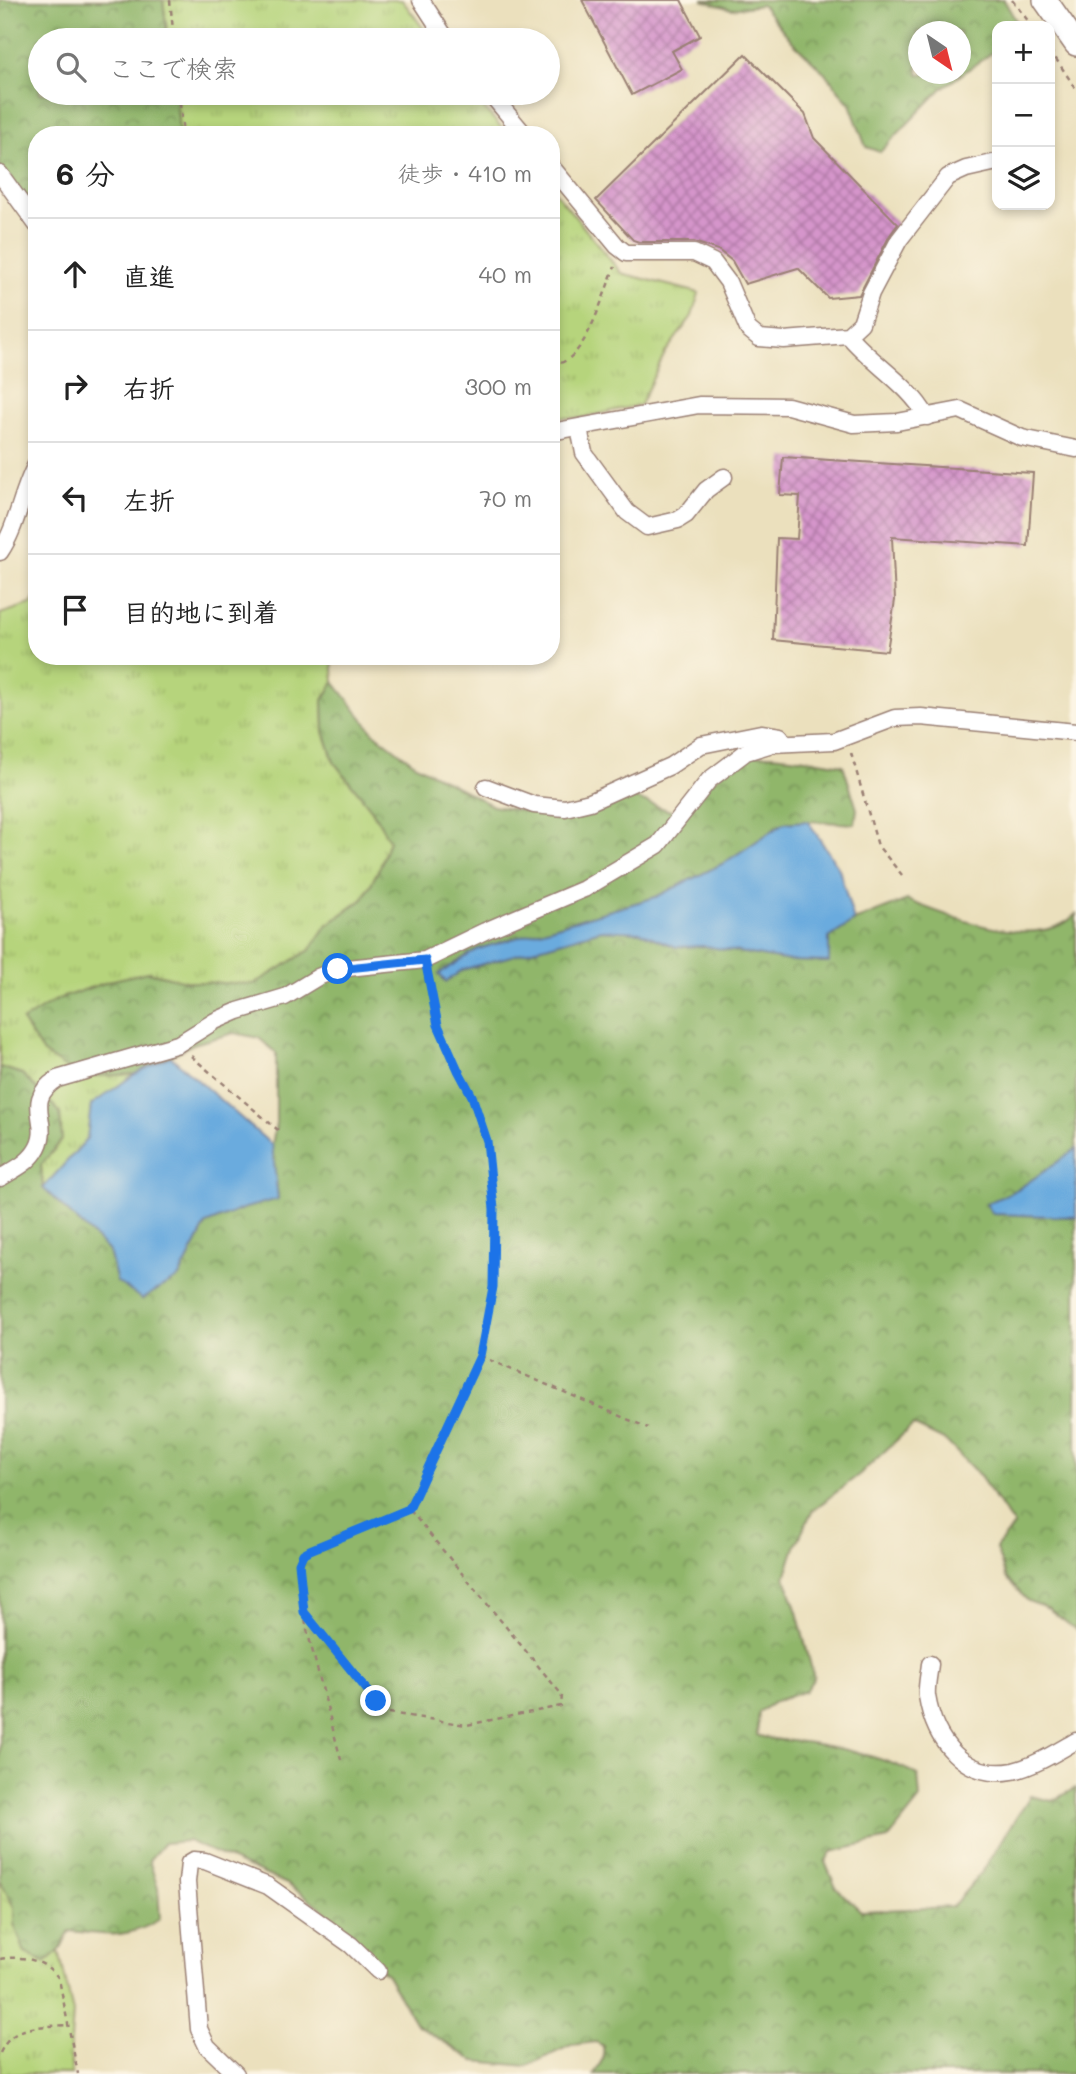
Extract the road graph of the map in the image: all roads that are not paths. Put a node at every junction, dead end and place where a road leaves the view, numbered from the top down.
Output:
1 (421, 0) edge
2 (1045, 0) edge
3 (439, 28) edge
4 (1076, 44) edge
5 (500, 105) edge
6 (518, 126) edge
7 (992, 163) edge
8 (0, 174) edge
9 (560, 177) edge
10 (28, 213) edge
11 (848, 335) junction
12 (927, 417) junction
13 (579, 428) junction
14 (560, 431) edge
15 (1076, 449) edge
16 (724, 477) dead end
17 (28, 479) edge
18 (0, 552) edge
19 (1076, 732) edge
20 (785, 743) junction
21 (486, 787) dead end
22 (0, 1178) edge
23 (930, 1664) dead end
24 (1076, 1741) edge
25 (378, 1971) dead end
26 (236, 2074) edge

1 - 3 street
2 - 4 highway
5 - 6 street
7 - 11 street
8 - 10 street
9 - 11 street
11 - 12 street
12 - 13 street
12 - 15 street
13 - 14 street
13 - 16 street
17 - 18 street
19 - 20 street
20 - 21 street
20 - 22 street
23 - 24 street
25 - 26 street

